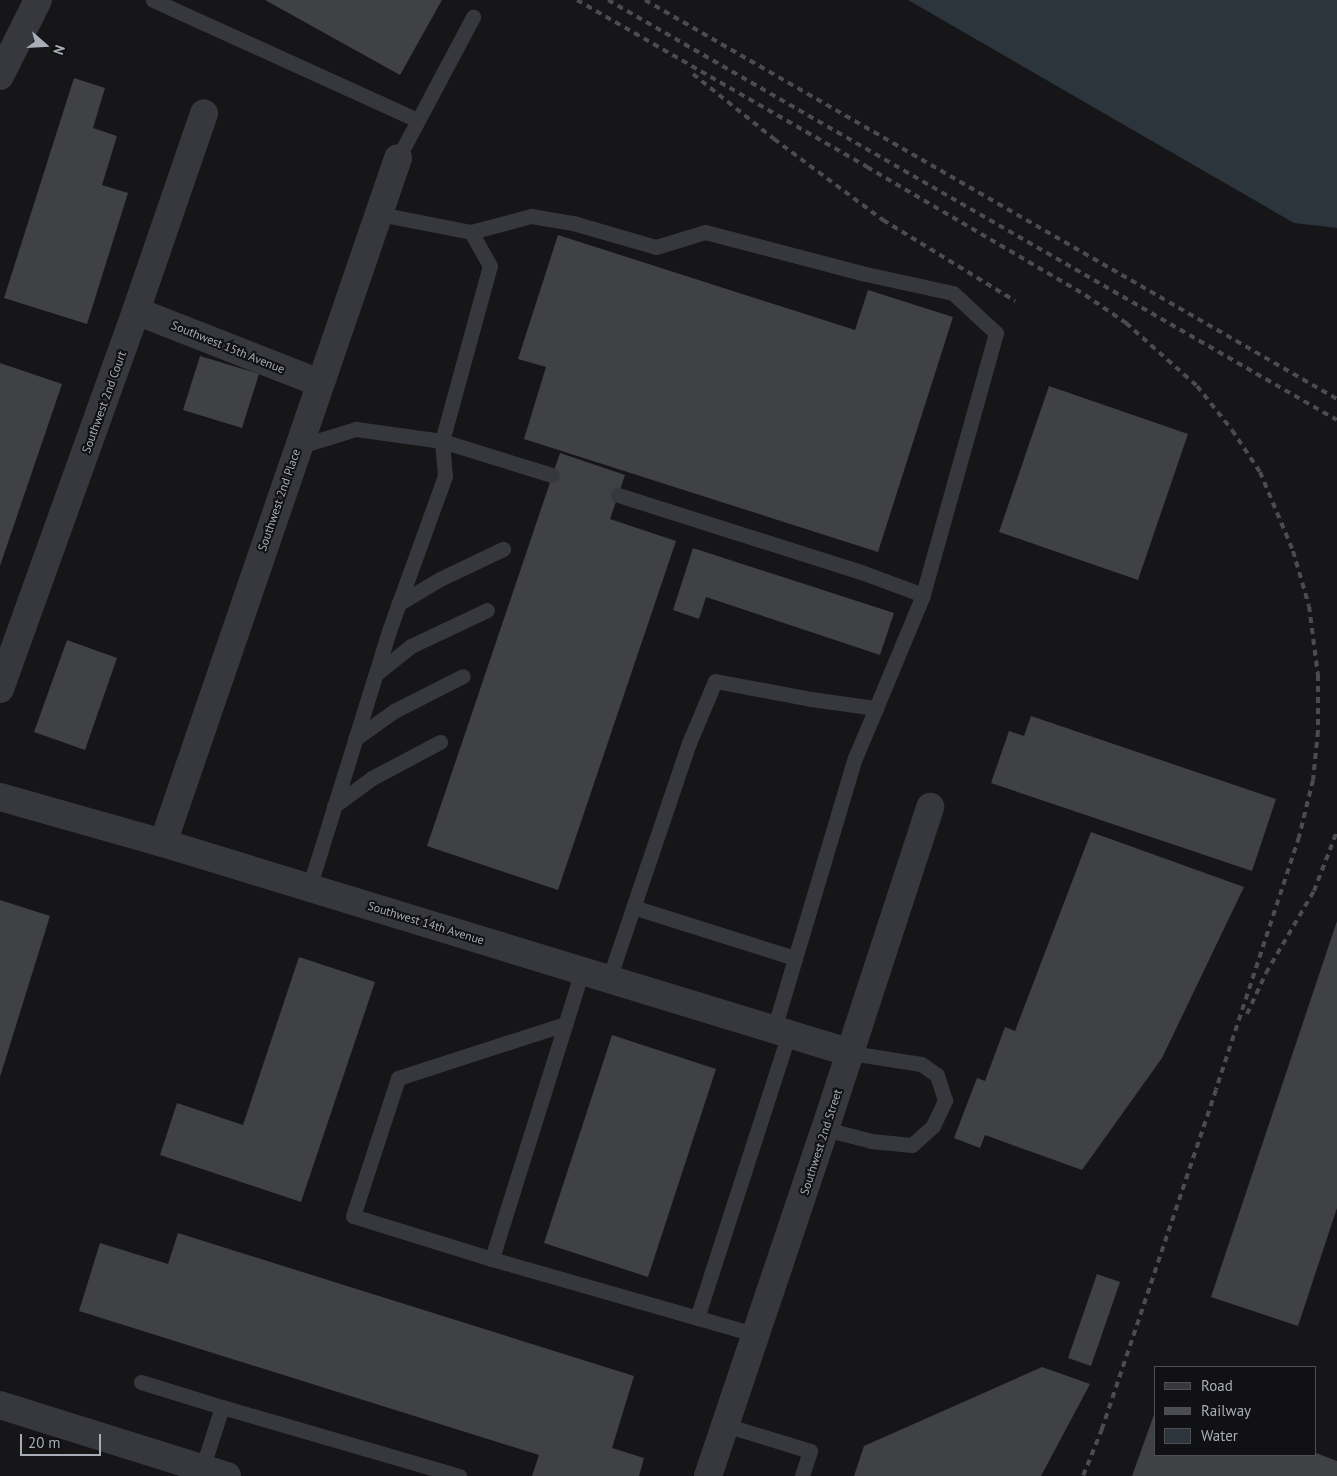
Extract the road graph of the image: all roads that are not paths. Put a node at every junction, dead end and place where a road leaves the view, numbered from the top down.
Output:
1 (38, 0) edge
2 (153, 0) edge
3 (473, 16) dead end
4 (0, 76) edge
5 (204, 113) dead end
6 (417, 120) junction
7 (398, 158) joint
8 (379, 214) junction
9 (470, 232) junction
10 (136, 311) junction
11 (320, 384) junction
12 (442, 441) junction
13 (298, 447) junction
14 (552, 476) dead end
15 (618, 496) dead end
16 (503, 549) dead end
17 (923, 595) junction
18 (398, 604) junction
19 (488, 610) dead end
20 (376, 674) junction
21 (463, 676) dead end
22 (0, 689) edge
23 (876, 708) junction
24 (355, 739) junction
25 (440, 742) dead end
26 (0, 797) edge
27 (334, 806) junction
28 (930, 807) dead end
29 (163, 843) junction
30 (310, 888) junction
31 (634, 907) junction
32 (796, 958) junction
33 (582, 971) junction
34 (609, 979) junction
35 (565, 1024) junction
36 (782, 1032) junction
37 (851, 1053) junction
38 (826, 1129) junction
39 (492, 1259) junction
40 (697, 1318) junction
41 (757, 1335) junction
42 (141, 1382) dead end
43 (0, 1405) edge
44 (222, 1407) junction
45 (725, 1425) junction
46 (414, 1470) edge
47 (215, 1472) edge
48 (459, 1476) edge
49 (708, 1476) edge
50 (802, 1476) edge

1 - 4 street
2 - 6 lane
3 - 6 lane
5 - 10 street, Southwest 2nd Court
6 - 7 lane
7 - 8 street, Southwest 2nd Place
8 - 9 lane
8 - 11 street, Southwest 2nd Place
9 - 12 lane
9 - 17 lane
10 - 11 street, Southwest 15th Avenue
10 - 22 street, Southwest 2nd Court
11 - 13 street, Southwest 2nd Place
12 - 13 lane
12 - 14 lane
12 - 18 lane
13 - 29 street, Southwest 2nd Place
15 - 17 lane
16 - 18 lane
17 - 23 lane
18 - 20 lane
19 - 20 lane
20 - 24 lane
21 - 24 lane
23 - 31 lane
23 - 32 lane
24 - 27 lane
25 - 27 lane
26 - 29 street, Southwest 14th Avenue
27 - 30 lane
28 - 37 street, Southwest 2nd Street
29 - 30 street, Southwest 14th Avenue
30 - 33 street, Southwest 14th Avenue
31 - 32 lane
31 - 34 lane
32 - 36 lane
33 - 34 street, Southwest 14th Avenue
33 - 35 lane
34 - 36 street, Southwest 14th Avenue
35 - 39 lane
35 - 39 lane
36 - 37 street, Southwest 14th Avenue
36 - 40 lane
37 - 38 street, Southwest 2nd Street
37 - 38 lane
38 - 41 street, Southwest 2nd Street
39 - 40 lane
40 - 41 lane
41 - 45 street, Southwest 2nd Street
42 - 44 lane
43 - 47 street
44 - 46 lane
44 - 47 lane
45 - 49 street, Southwest 2nd Street
45 - 50 lane
46 - 48 lane

